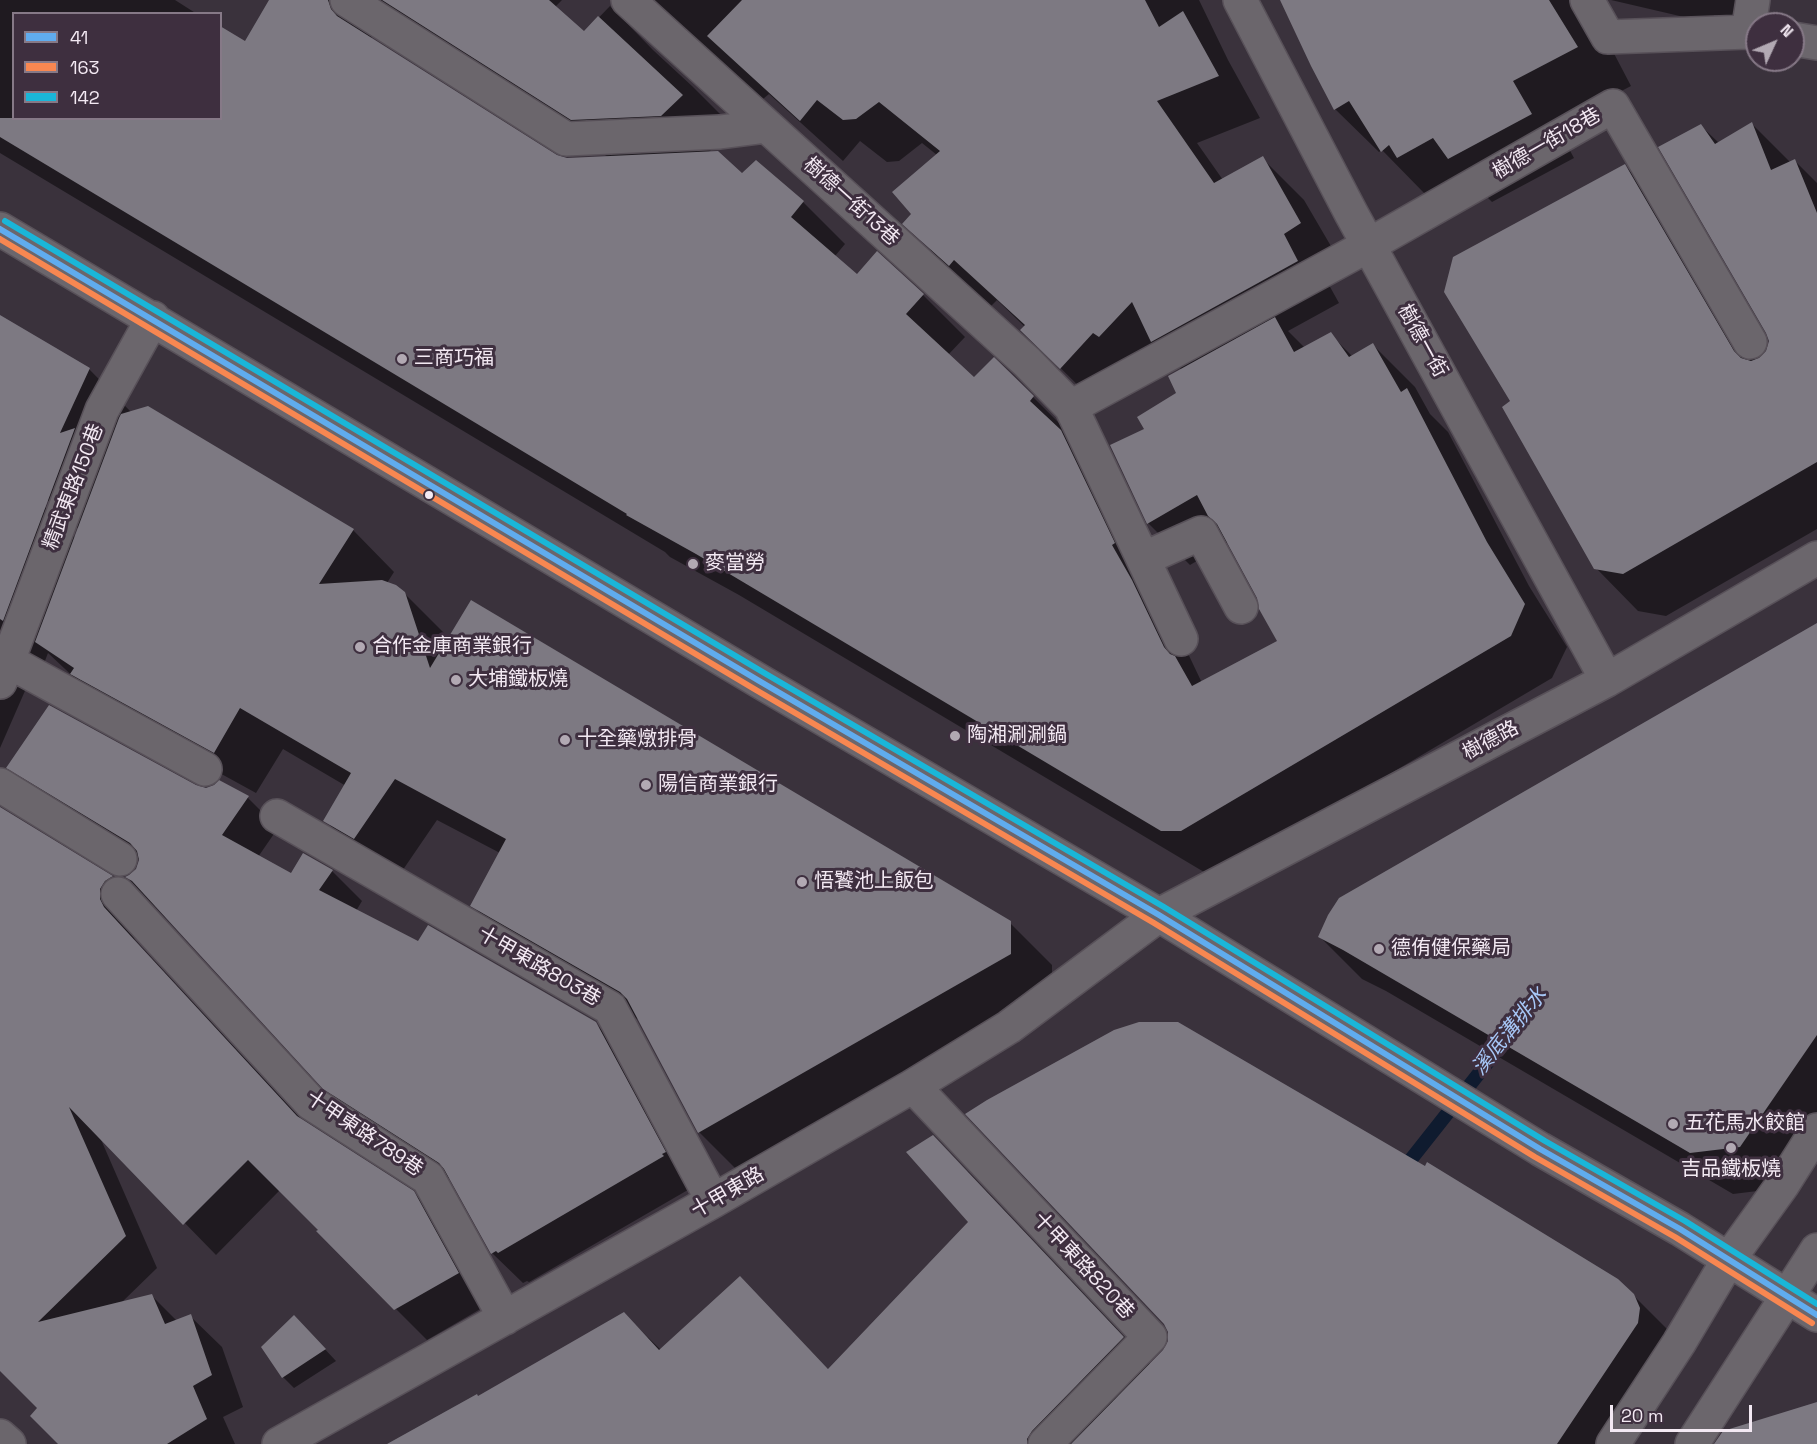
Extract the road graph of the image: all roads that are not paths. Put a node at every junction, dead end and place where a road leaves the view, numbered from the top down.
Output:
1 (347, 0) edge
2 (628, 0) edge
3 (1240, 0) edge
4 (1587, 0) edge
5 (1745, 33) edge
6 (767, 126) junction
7 (0, 229) edge
8 (1369, 245) junction
9 (153, 318) junction
10 (1750, 342) dead end
11 (1071, 407) junction
12 (1817, 558) edge
13 (1143, 559) junction
14 (1241, 606) dead end
15 (1181, 639) dead end
16 (4, 672) edge
17 (1608, 680) junction
18 (205, 769) dead end
19 (0, 785) edge
20 (277, 816) dead end
21 (120, 859) dead end
22 (118, 894) dead end
23 (1159, 915) junction
24 (914, 1086) junction
25 (1817, 1130) edge
26 (713, 1201) junction
27 (1817, 1250) edge
28 (1729, 1259) junction
29 (1787, 1296) junction
30 (1817, 1315) edge
31 (505, 1318) junction
32 (0, 1436) edge
33 (9, 1444) edge
34 (279, 1444) edge
35 (1046, 1444) edge
36 (1613, 1444) edge
37 (1692, 1444) edge

1 - 6 street
2 - 6 street, 樹德一街13巷
3 - 8 street, 樹德一街
4 - 5 street
6 - 11 street, 樹德一街13巷
7 - 9 street
8 - 10 street, 樹德一街18巷
8 - 11 street
8 - 17 street, 樹德一街
9 - 16 street, 精武東路150巷
9 - 23 street
11 - 13 street, 樹德一街13巷
12 - 17 street, 樹德路
13 - 14 street
13 - 15 street, 樹德一街13巷
16 - 18 street, 精武東路150巷
17 - 23 street, 樹德路
19 - 21 street
20 - 26 street, 十甲東路803巷
22 - 31 street, 十甲東路789巷
23 - 24 street, 十甲東路
23 - 28 street
24 - 26 street, 十甲東路
24 - 35 street, 十甲東路820巷
25 - 28 street
26 - 31 street, 十甲東路
27 - 29 street
28 - 29 street
28 - 36 street
29 - 30 street
29 - 37 street
31 - 34 street, 十甲東路
32 - 33 street

